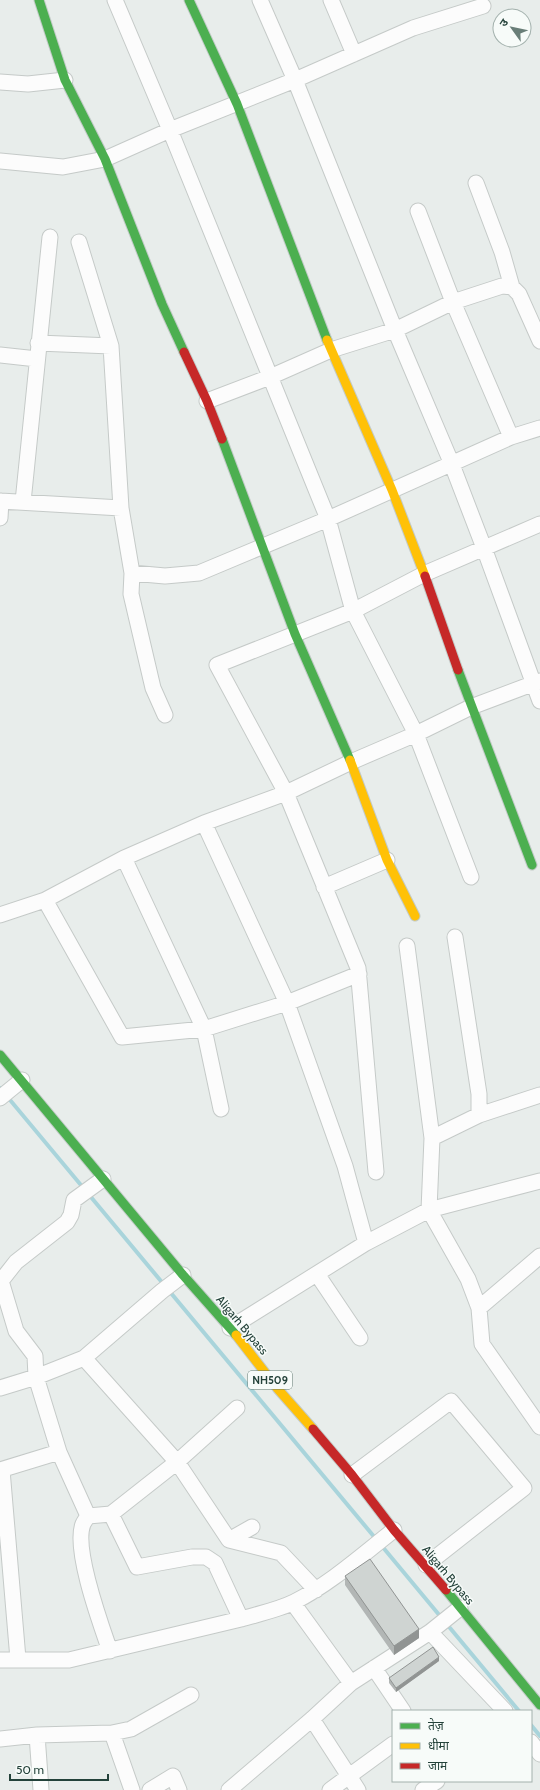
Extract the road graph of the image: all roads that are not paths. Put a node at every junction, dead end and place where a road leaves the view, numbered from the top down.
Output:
1 (39, 0) edge
2 (115, 0) edge
3 (189, 0) edge
4 (260, 0) edge
5 (331, 0) edge
6 (483, 6) dead end
7 (354, 54) junction
8 (65, 80) junction
9 (295, 80) junction
10 (0, 82) edge
11 (237, 104) junction
12 (170, 130) junction
13 (104, 159) junction
14 (0, 161) edge
15 (476, 183) dead end
16 (418, 211) dead end
17 (50, 237) dead end
18 (79, 242) dead end
19 (512, 286) junction
20 (453, 302) junction
21 (395, 330) junction
22 (540, 341) edge
23 (38, 343) junction
24 (111, 346) junction
25 (331, 350) junction
26 (0, 355) edge
27 (37, 359) junction
28 (270, 377) junction
29 (207, 401) junction
30 (540, 428) edge
31 (511, 437) junction
32 (451, 462) junction
33 (392, 490) junction
34 (1, 501) edge
35 (23, 502) junction
36 (121, 508) junction
37 (0, 518) edge
38 (328, 519) junction
39 (540, 524) edge
40 (263, 546) junction
41 (484, 548) junction
42 (132, 573) junction
43 (424, 574) junction
44 (353, 611) junction
45 (295, 634) junction
46 (537, 682) edge
47 (540, 701) edge
48 (471, 707) junction
49 (165, 715) dead end
50 (416, 734) junction
51 (351, 762) junction
52 (286, 793) junction
53 (204, 823) junction
54 (124, 858) junction
55 (387, 860) junction
56 (532, 865) dead end
57 (471, 876) dead end
58 (324, 887) junction
59 (45, 900) junction
60 (0, 915) edge
61 (415, 916) dead end
62 (455, 936) dead end
63 (407, 946) dead end
64 (359, 974) junction
65 (287, 1003) junction
66 (204, 1029) junction
67 (0, 1055) edge
68 (18, 1083) junction
69 (540, 1095) edge
70 (0, 1098) edge
71 (221, 1109) dead end
72 (479, 1115) junction
73 (432, 1138) junction
74 (376, 1172) dead end
75 (100, 1180) junction
76 (540, 1181) edge
77 (429, 1210) junction
78 (366, 1243) junction
79 (540, 1256) edge
80 (317, 1274) junction
81 (179, 1278) junction
82 (3, 1299) edge
83 (479, 1308) junction
84 (230, 1328) junction
85 (360, 1338) dead end
86 (84, 1358) junction
87 (36, 1377) junction
88 (0, 1388) edge
89 (237, 1408) dead end
90 (540, 1427) edge
91 (60, 1452) junction
92 (177, 1462) junction
93 (1, 1470) edge
94 (352, 1475) junction
95 (111, 1514) junction
96 (88, 1516) junction
97 (252, 1527) dead end
98 (390, 1534) junction
99 (229, 1540) junction
100 (426, 1565) junction
101 (316, 1590) junction
102 (293, 1603) junction
103 (455, 1612) junction
104 (241, 1620) junction
105 (432, 1630) junction
106 (110, 1651) junction
107 (18, 1659) junction
108 (0, 1660) edge
109 (374, 1668) junction
110 (351, 1683) junction
111 (191, 1695) dead end
112 (540, 1705) edge
113 (402, 1710) edge
114 (504, 1710) edge
115 (312, 1719) junction
116 (112, 1733) junction
117 (37, 1735) junction
118 (0, 1739) edge
119 (532, 1743) edge
120 (392, 1745) edge
121 (540, 1754) edge
122 (348, 1776) junction
123 (435, 1782) edge
124 (41, 1790) edge
125 (132, 1790) edge
126 (150, 1790) edge
127 (179, 1790) edge
128 (229, 1790) edge
129 (330, 1790) edge
130 (358, 1790) edge
131 (423, 1790) edge

1 - 8 main road
2 - 12 street
3 - 11 main road
4 - 9 street
5 - 7 street
6 - 7 street
7 - 9 street
8 - 10 street
8 - 13 main road
9 - 11 street
9 - 21 street
11 - 12 street
11 - 25 main road
12 - 13 street
12 - 28 street
13 - 14 street
13 - 29 main road
15 - 19 street
16 - 20 street
17 - 23 street
18 - 24 street
19 - 20 street
19 - 22 street
20 - 21 street
20 - 31 street
21 - 25 street
21 - 32 street
23 - 24 street
23 - 27 street
24 - 36 street
25 - 28 street
25 - 33 main road
26 - 27 street
27 - 35 street
28 - 29 street
28 - 38 street
29 - 40 main road
30 - 31 street
31 - 32 street
32 - 33 street
32 - 41 street
33 - 38 street
33 - 43 main road
34 - 35 street
34 - 37 street
35 - 36 street
36 - 42 street
38 - 40 street
38 - 44 street
39 - 41 street
40 - 42 street
40 - 45 main road
41 - 43 street
41 - 46 street
42 - 49 street
43 - 44 street
43 - 48 main road
44 - 45 street
44 - 50 street
45 - 51 main road
45 - 52 street
46 - 47 street
46 - 48 street
48 - 50 street
48 - 56 main road
50 - 51 street
50 - 57 street
51 - 52 street
51 - 55 main road
52 - 53 street
52 - 58 street
53 - 54 street
53 - 65 street
54 - 59 street
54 - 66 street
55 - 58 street
55 - 61 main road
58 - 64 street
59 - 60 street
59 - 66 street
62 - 72 street
63 - 73 street
64 - 65 street
64 - 74 street
65 - 66 street
65 - 78 street
66 - 71 street
67 - 68 main road, Aligarh Bypass / NH509
68 - 70 street
68 - 75 main road, Aligarh Bypass / NH509
69 - 72 street
72 - 73 street
73 - 77 street
75 - 81 main road, Aligarh Bypass / NH509
75 - 82 street
76 - 77 street
77 - 78 street
77 - 83 street
78 - 80 street
79 - 83 street
80 - 84 street
80 - 85 street
81 - 84 main road, Aligarh Bypass / NH509
81 - 86 street
82 - 87 street
83 - 90 street
84 - 94 main road, Aligarh Bypass / NH509
86 - 87 street
86 - 92 street
87 - 88 street
87 - 91 street
89 - 92 street
91 - 93 street
91 - 96 street
92 - 95 street
92 - 99 street
93 - 107 street
94 - 98 main road, Aligarh Bypass / NH509
94 - 100 street
95 - 96 street
95 - 104 street
96 - 106 street
97 - 99 street
98 - 100 main road, Aligarh Bypass / NH509
98 - 101 street
99 - 101 street
100 - 103 main road, Aligarh Bypass / NH509
101 - 102 street
102 - 104 street
102 - 110 street
103 - 105 street
103 - 112 main road, Aligarh Bypass / NH509
104 - 106 street
105 - 109 street
105 - 114 street
106 - 107 street
107 - 108 street
109 - 110 street
109 - 113 street
110 - 115 street
111 - 116 street
115 - 122 street
115 - 128 street
116 - 117 street
116 - 125 street
117 - 118 street
117 - 124 street
119 - 121 street
120 - 122 street
122 - 129 street
122 - 130 street
123 - 131 street
126 - 127 street

